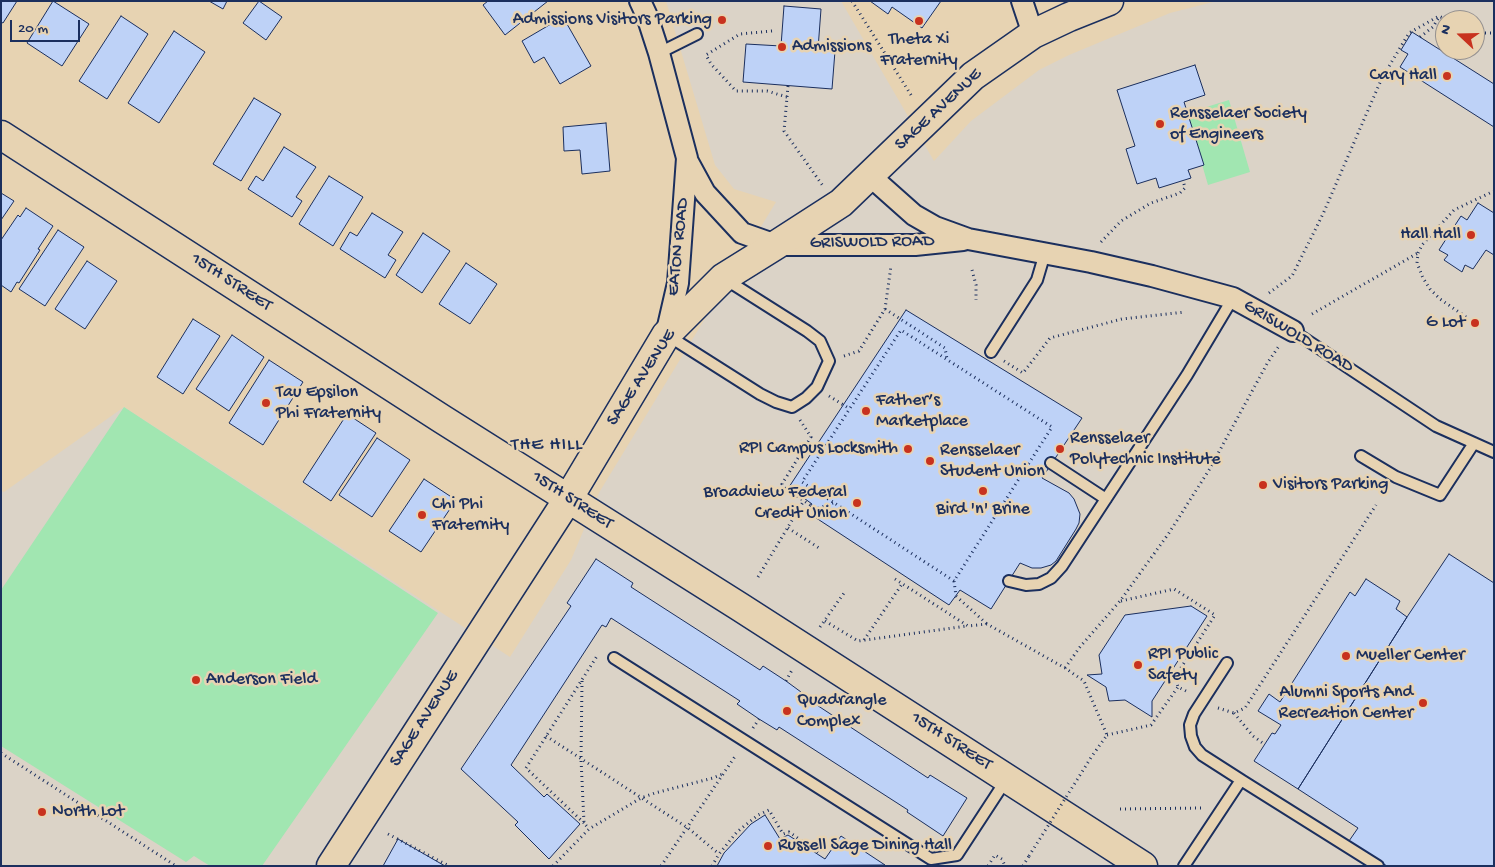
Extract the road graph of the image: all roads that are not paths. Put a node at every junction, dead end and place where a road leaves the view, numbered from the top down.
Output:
1 (640, 1) edge
2 (1022, 1) edge
3 (1109, 1) edge
4 (697, 34) dead end
5 (1033, 34) junction
6 (659, 53) junction
7 (1, 135) edge
8 (687, 158) junction
9 (869, 175) junction
10 (968, 240) junction
11 (776, 246) junction
12 (1045, 253) junction
13 (722, 278) junction
14 (1241, 303) junction
15 (666, 335) junction
16 (1287, 337) joint
17 (991, 352) road end
18 (1474, 444) junction
19 (1494, 452) edge
20 (1361, 456) dead end
21 (1051, 463) dead end
22 (568, 499) junction
23 (1106, 499) junction
24 (1009, 581) dead end
25 (614, 658) road end
26 (1227, 664) dead end
27 (1008, 778) junction
28 (1241, 780) junction
29 (331, 866) edge
30 (1143, 866) edge
31 (1184, 866) edge
32 (1378, 866) edge

1 - 6 street, EATON ROAD
2 - 5 street
3 - 5 street, SAGE AVENUE
4 - 6 lane
5 - 9 street, SAGE AVENUE
6 - 8 street, EATON ROAD
7 - 22 street, 15TH STREET
8 - 11 street, EATON ROAD
8 - 15 street, EATON ROAD
9 - 10 street, GRISWOLD ROAD
9 - 11 street, SAGE AVENUE
10 - 11 street, GRISWOLD ROAD
10 - 12 street, GRISWOLD ROAD
11 - 13 street, SAGE AVENUE
12 - 14 street, GRISWOLD ROAD
12 - 17 lane
13 - 15 street, SAGE AVENUE
13 - 15 lane
14 - 16 street, GRISWOLD ROAD
14 - 23 lane
15 - 22 street, SAGE AVENUE
16 - 18 lane, GRISWOLD ROAD
18 - 19 lane, GRISWOLD ROAD
18 - 20 lane
21 - 23 lane
22 - 27 street, 15TH STREET
22 - 29 street, SAGE AVENUE
23 - 24 lane
25 - 27 lane
26 - 28 lane
27 - 30 street, 15TH STREET
28 - 31 lane
28 - 32 lane

